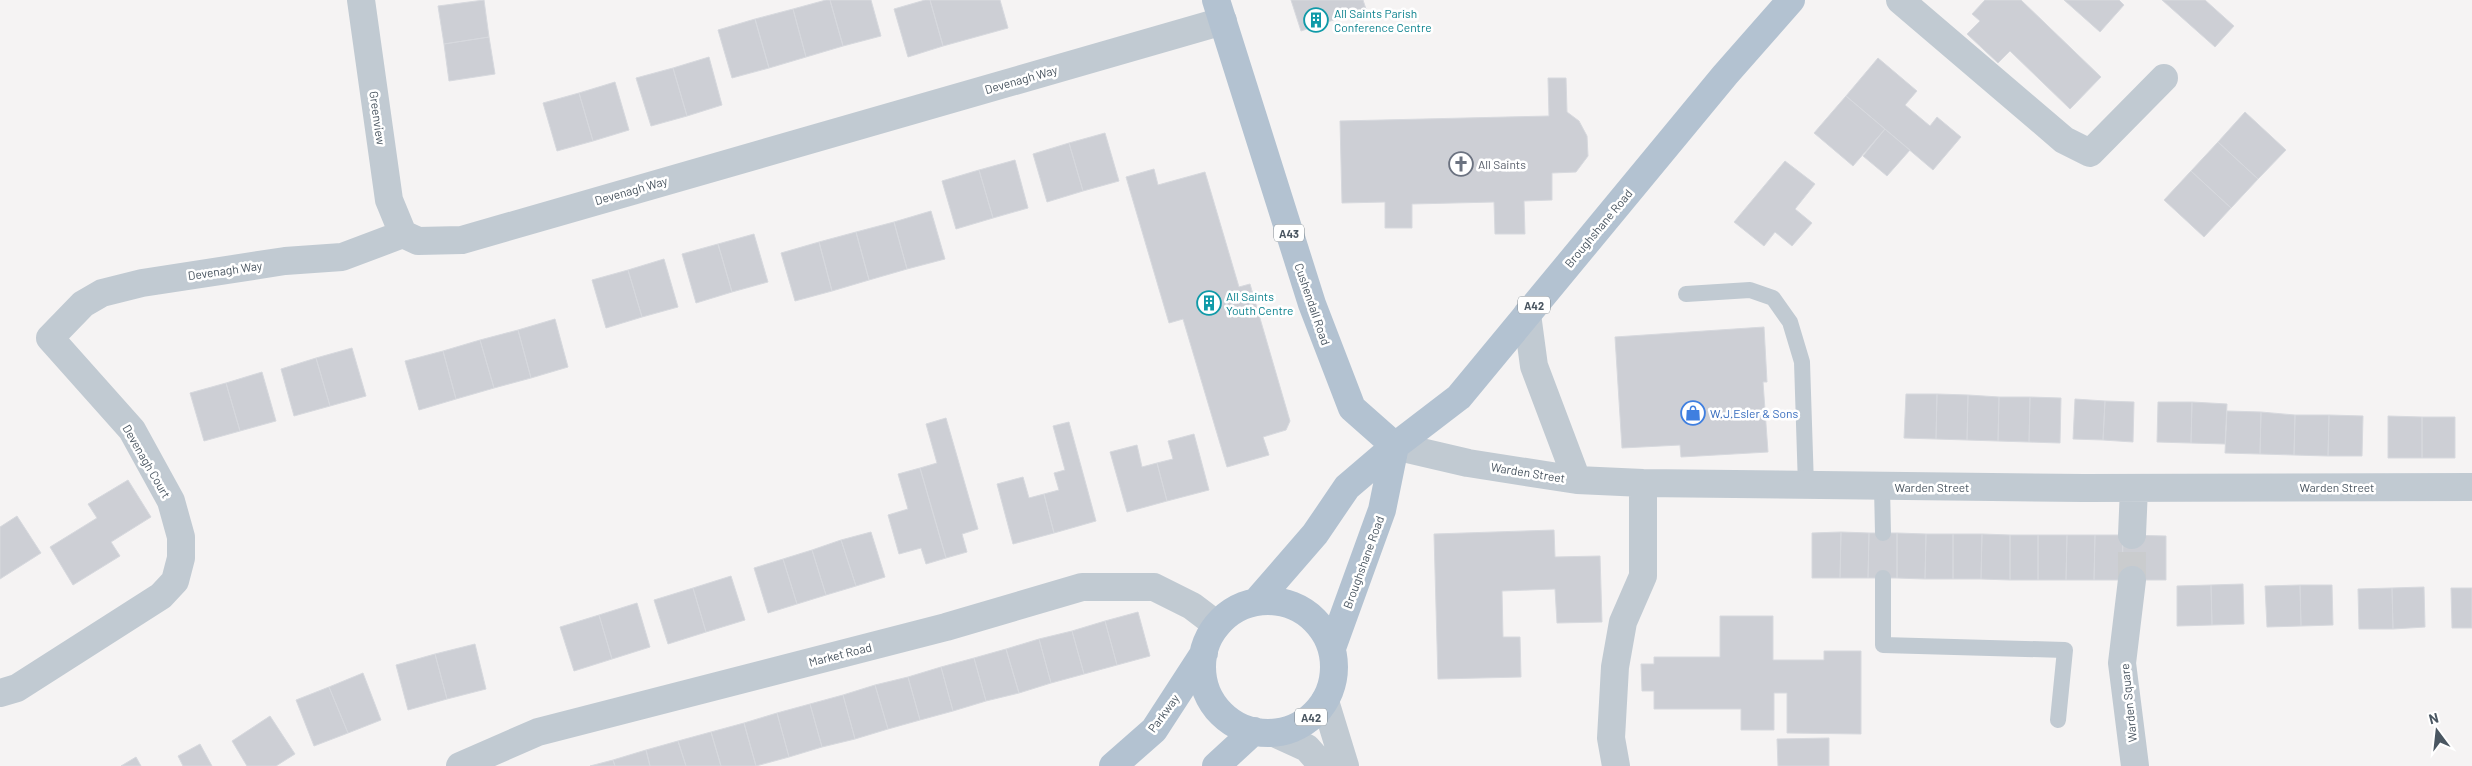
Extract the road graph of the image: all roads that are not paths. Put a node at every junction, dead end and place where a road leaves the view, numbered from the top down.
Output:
1 (361, 0) edge
2 (1791, 0) edge
3 (1918, 5) edge
4 (1219, 10) edge
5 (2164, 78) dead end
6 (403, 234) junction
7 (1686, 294) dead end
8 (1527, 314) junction
9 (50, 338) joint
10 (1395, 446) junction
11 (1577, 480) junction
12 (1643, 483) junction
13 (1806, 486) junction
14 (1882, 487) junction
15 (2472, 487) edge
16 (2134, 488) junction
17 (1883, 533) dead end
18 (2132, 536) tunnel mouth
19 (1883, 578) dead end
20 (2132, 580) tunnel mouth
21 (1256, 602) junction
22 (1217, 625) junction
23 (1332, 648) junction
24 (1204, 653) junction
25 (0, 693) edge
26 (1325, 701) junction
27 (2058, 720) dead end
28 (1264, 732) junction
29 (460, 766) edge
30 (1113, 766) edge
31 (1216, 766) edge
32 (1323, 766) edge
33 (1345, 766) edge
34 (1616, 766) edge
35 (2135, 766) edge

1 - 6 street, Greenview
2 - 8 main road, Broughshane Road / A42
3 - 5 street
4 - 6 street, Devenagh Way
4 - 10 main road, Cushendall Road / A43
6 - 9 street, Devenagh Way
7 - 13 lane
8 - 10 main road, Broughshane Road / A42
8 - 11 street
9 - 25 street, Devenagh Court
10 - 11 street, Warden Street
10 - 21 main road, Broughshane Road / A42
10 - 23 main road, Broughshane Road / A42
11 - 12 street, Warden Street
12 - 13 street, Warden Street
12 - 34 street
13 - 14 street, Warden Street
14 - 16 street, Warden Street
14 - 17 lane
15 - 16 street, Warden Street
16 - 18 street
19 - 27 lane
20 - 35 street, Warden Square
21 - 22 main road, A42
21 - 23 main road, A42
22 - 24 main road, A42
22 - 29 street, Market Road
23 - 26 main road, A42
24 - 28 main road, A42
24 - 30 main road, Parkway / A42
26 - 28 main road, A42
26 - 33 street
28 - 31 main road, A42
28 - 32 street

